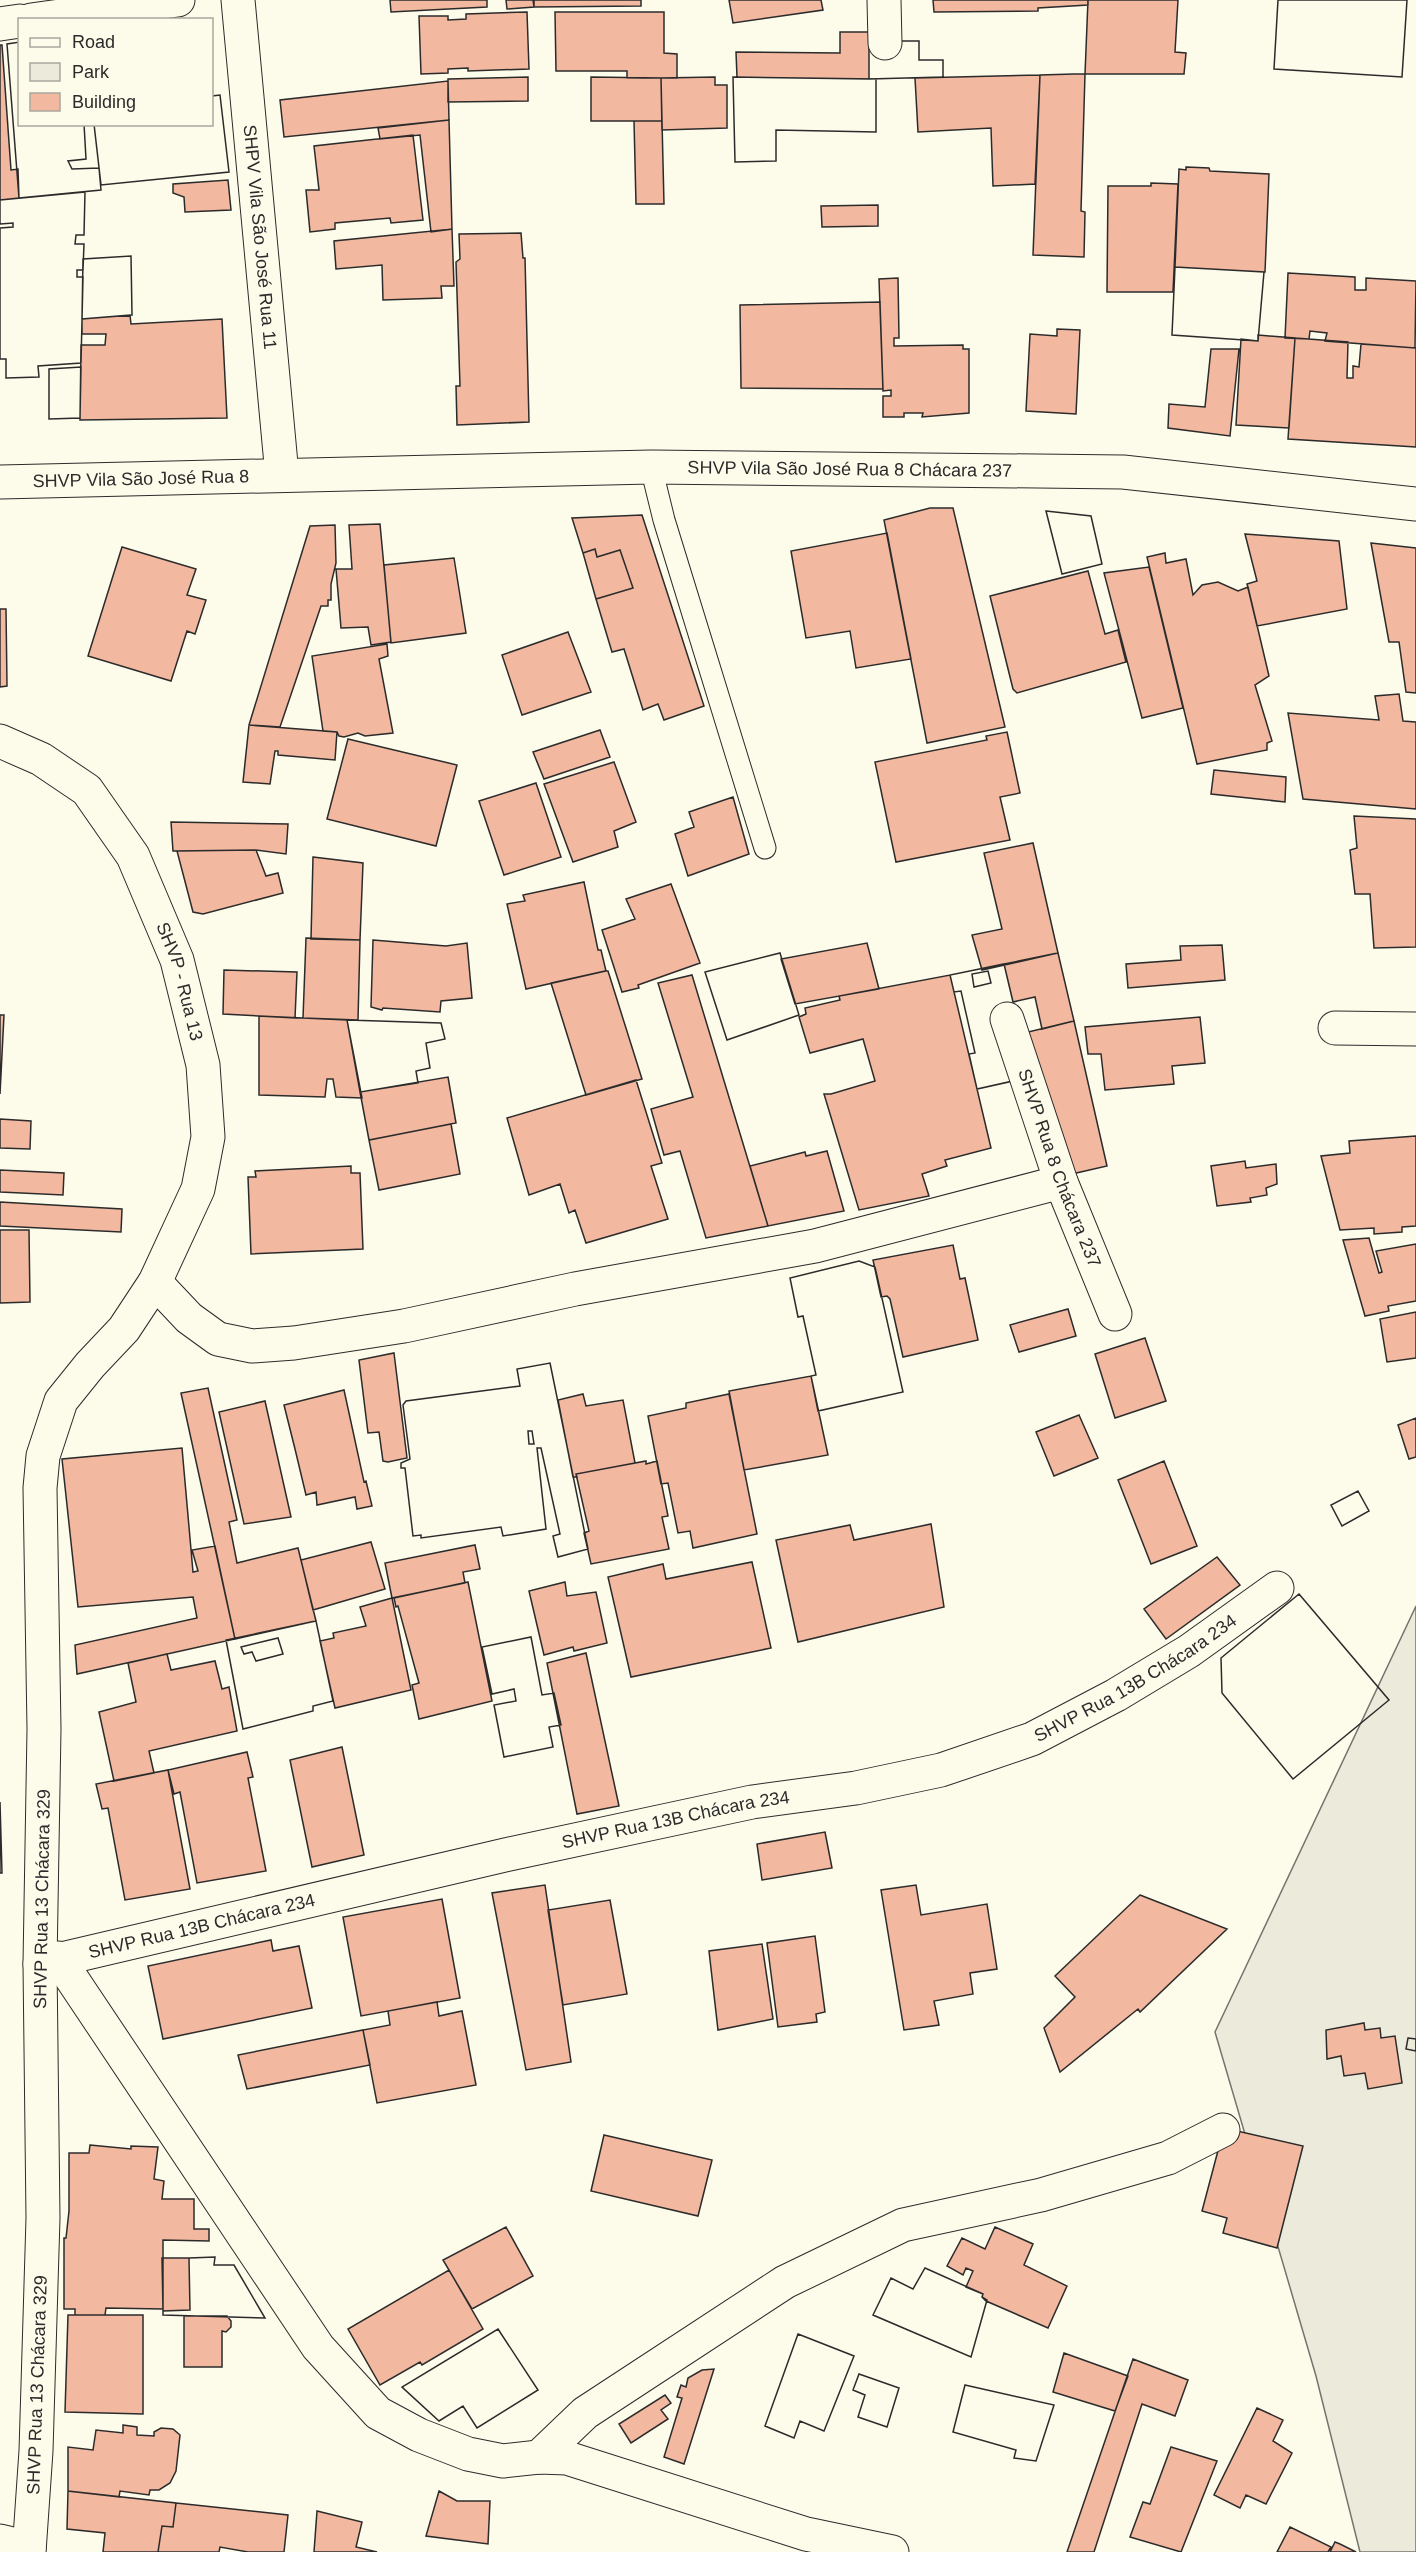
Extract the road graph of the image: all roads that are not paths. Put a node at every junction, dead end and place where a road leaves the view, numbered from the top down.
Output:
1 (178, 0) edge
2 (238, 0) edge
3 (884, 0) edge
4 (46, 18) edge
5 (18, 21) edge
6 (0, 24) edge
7 (885, 43) dead end
8 (651, 467) junction
9 (282, 475) junction
10 (0, 482) edge
11 (1416, 504) edge
12 (0, 741) edge
13 (765, 848) dead end
14 (1007, 1019) dead end
15 (1335, 1028) dead end
16 (1416, 1029) edge
17 (1061, 1182) junction
18 (155, 1282) junction
19 (1115, 1314) dead end
20 (1276, 1588) dead end
21 (49, 1961) junction
22 (1223, 2130) dead end
23 (538, 2457) junction
24 (19, 2547) edge
25 (892, 2552) edge

1 - 4 street
2 - 9 street, SHPV Vila São José Rua 11
3 - 7 street
5 - 6 street
8 - 9 street, SHVP Vila São José Rua 8 Chácara 237
8 - 11 street, SHVP Vila São José Rua 8 Chácara 237
8 - 13 lane
9 - 10 street, SHVP Vila São José Rua 8
12 - 18 street, SHVP - Rua 13
14 - 17 street, SHVP Rua 8 Chácara 237
15 - 16 street
17 - 18 street
17 - 19 street, SHVP Rua 8 Chácara 237
18 - 21 street, SHVP Rua 13 Chácara 329
20 - 21 street, SHVP Rua 13B Chácara 234
21 - 23 street
21 - 24 street, SHVP Rua 13 Chácara 329
22 - 23 street
23 - 25 street

